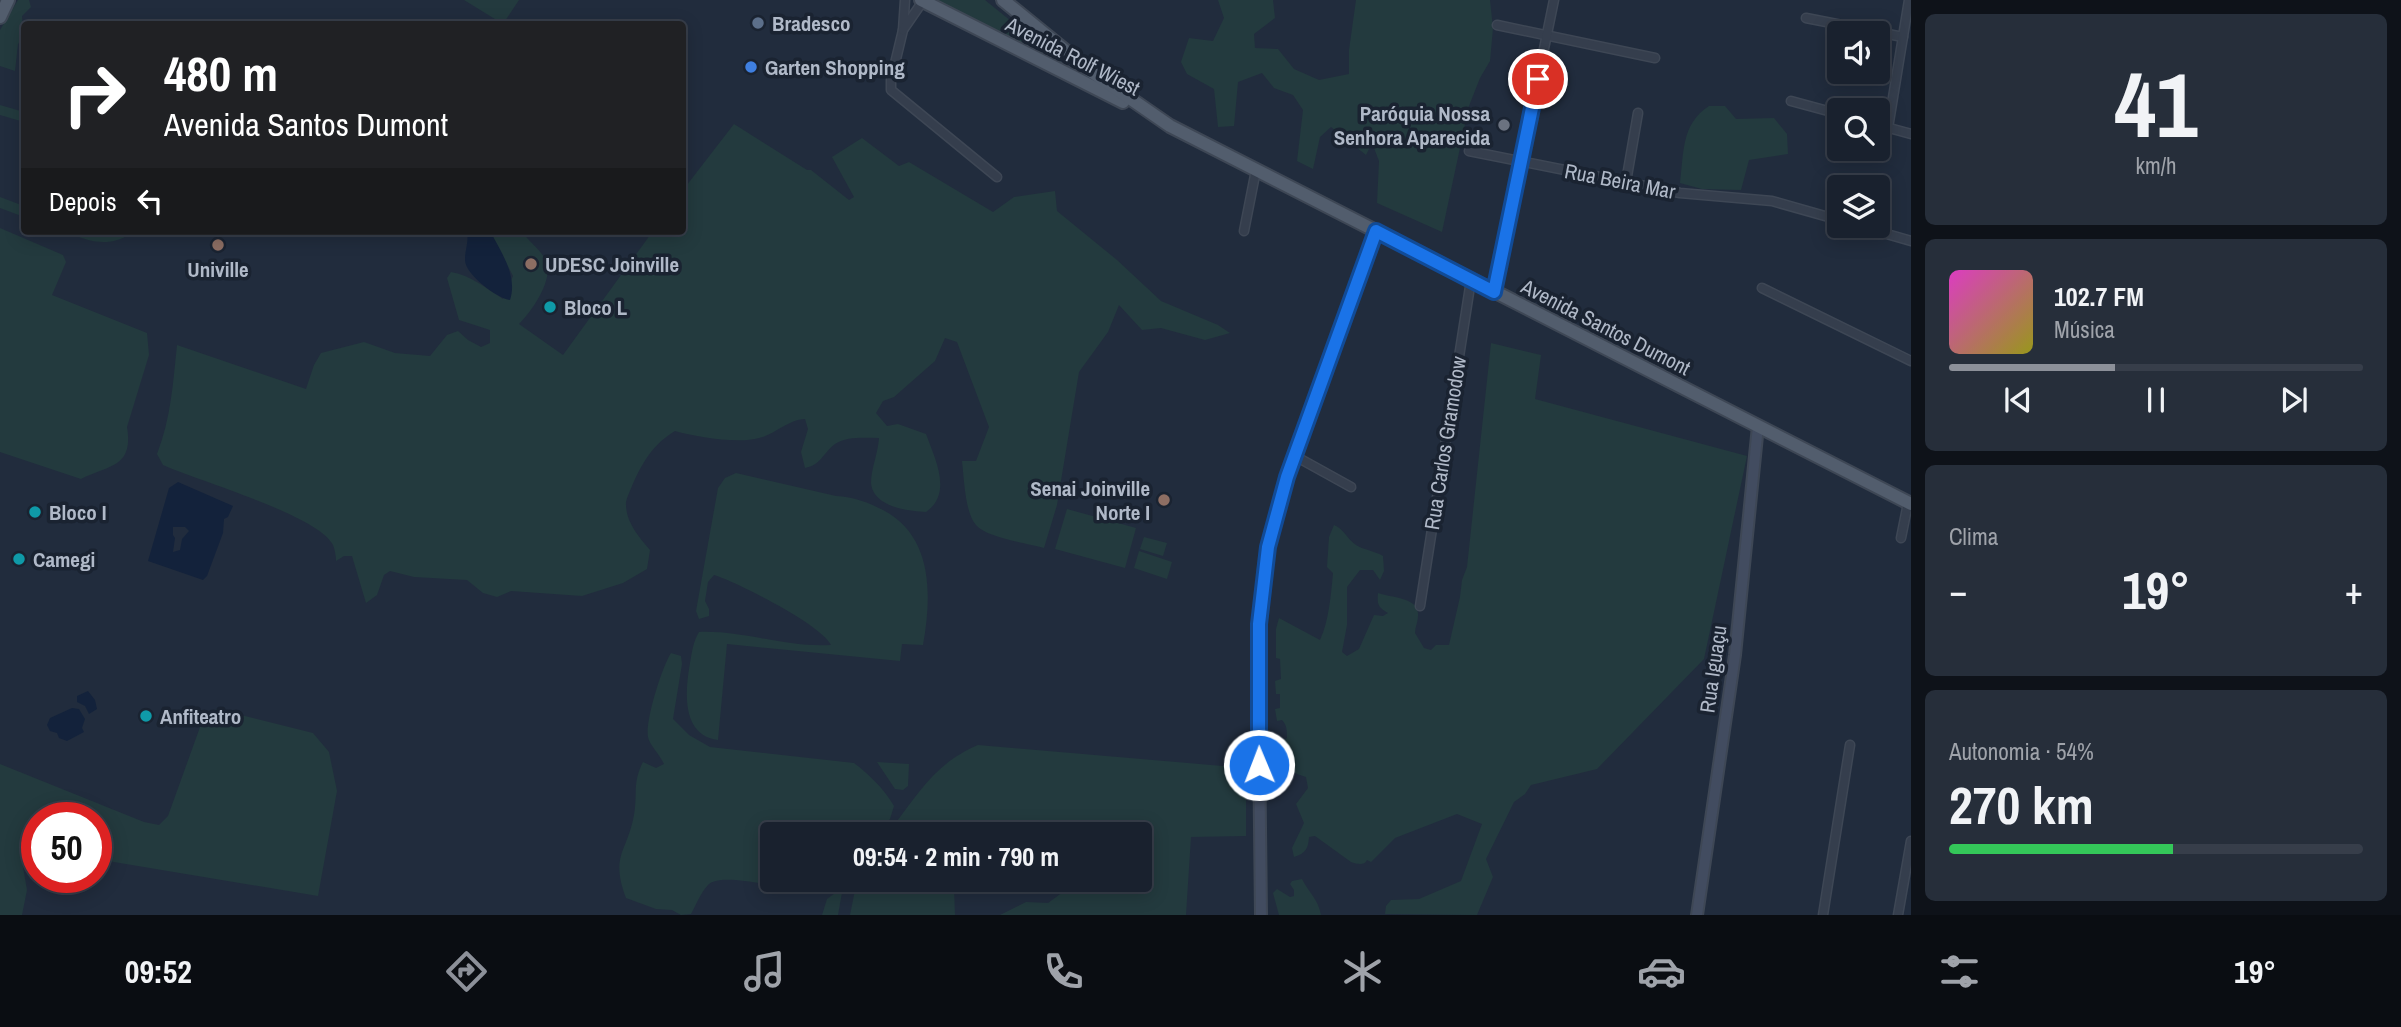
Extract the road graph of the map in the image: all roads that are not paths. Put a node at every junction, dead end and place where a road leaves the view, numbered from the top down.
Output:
1 (8, 0) edge
2 (905, 0) edge
3 (923, 0) edge
4 (1003, 0) edge
5 (1554, 0) edge
6 (1909, 0) edge
7 (0, 17) edge
8 (1806, 18) dead end
9 (1497, 25) dead end
10 (903, 30) junction
11 (1547, 35) junction
12 (1903, 37) junction
13 (1655, 58) dead end
14 (1791, 101) dead end
15 (1827, 111) edge
16 (1638, 113) dead end
17 (1890, 116) edge
18 (1170, 127) junction
19 (1890, 129) edge
20 (1911, 134) edge
21 (1469, 152) dead end
22 (1521, 162) junction
23 (1256, 170) junction
24 (997, 177) dead end
25 (1626, 182) junction
26 (1827, 217) edge
27 (1244, 230) dead end
28 (1376, 231) junction
29 (1890, 234) edge
30 (1911, 240) edge
31 (1471, 280) junction
32 (1762, 288) dead end
33 (1494, 292) junction
34 (1911, 362) edge
35 (1758, 426) junction
36 (1295, 456) junction
37 (1351, 487) dead end
38 (1909, 504) edge
39 (1900, 538) dead end
40 (1420, 606) dead end
41 (1850, 745) dead end
42 (1911, 841) edge
43 (1261, 915) edge
44 (1697, 915) edge
45 (1823, 915) edge
46 (1898, 915) edge

1 - 7 main road
2 - 10 street
3 - 10 street
3 - 18 main road, Avenida Rolf Wiest
4 - 18 main road, Avenida Santos Dumont
5 - 11 street
6 - 12 street
8 - 12 street
9 - 11 street
10 - 24 street
11 - 13 street
11 - 22 street
12 - 17 street
14 - 15 street
16 - 25 street
18 - 23 main road, Avenida Santos Dumont
19 - 20 street
21 - 22 street, Rua Beira Mar
22 - 25 street, Rua Beira Mar
22 - 33 street
23 - 27 street
23 - 28 main road, Avenida Santos Dumont
25 - 26 street, Rua Beira Mar
28 - 31 main road, Avenida Santos Dumont
28 - 36 main road
29 - 30 street
31 - 33 main road, Avenida Santos Dumont
31 - 40 street, Rua Carlos Gramodow
32 - 34 street
33 - 35 main road, Avenida Santos Dumont
35 - 38 main road, Avenida Santos Dumont
35 - 44 main road, Rua Iguaçu
36 - 37 street
36 - 43 main road
38 - 39 street
41 - 45 street
42 - 46 street

